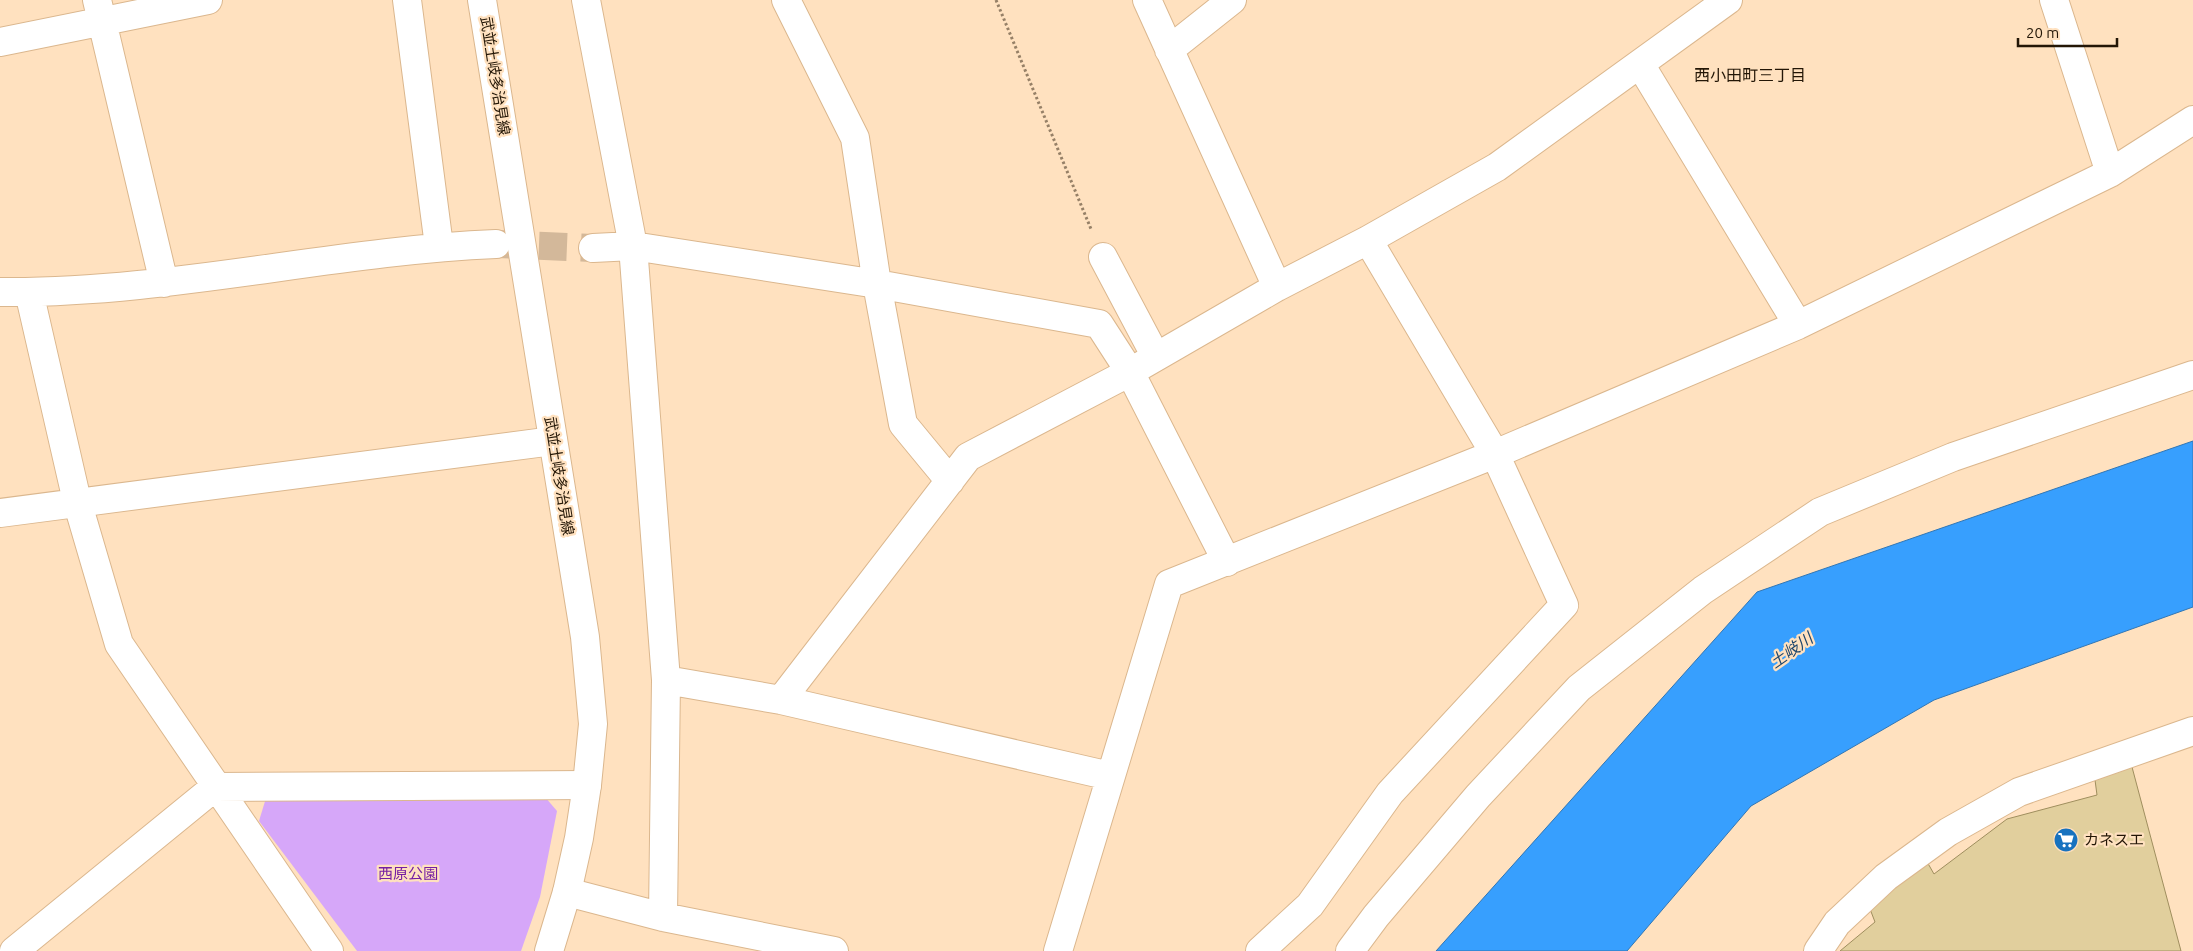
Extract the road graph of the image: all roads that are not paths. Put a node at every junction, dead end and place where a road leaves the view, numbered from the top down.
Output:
1 (208, 0) edge
2 (407, 0) edge
3 (482, 0) edge
4 (586, 0) edge
5 (786, 0) edge
6 (1148, 0) edge
7 (1232, 0) edge
8 (1728, 0) edge
9 (2054, 0) edge
10 (100, 11) edge
11 (0, 42) edge
12 (1169, 50) junction
13 (1640, 64) junction
14 (2193, 120) edge
15 (2110, 174) junction
16 (1368, 240) junction
17 (496, 244) tunnel mouth
18 (439, 246) junction
19 (633, 246) junction
20 (592, 248) tunnel mouth
21 (1103, 257) road end
22 (164, 283) junction
23 (877, 284) junction
24 (1277, 287) junction
25 (0, 292) edge
26 (29, 292) junction
27 (1798, 325) junction
28 (1156, 357) junction
29 (1130, 372) junction
30 (2193, 374) edge
31 (553, 440) junction
32 (1495, 454) junction
33 (950, 481) junction
34 (77, 502) junction
35 (0, 513) edge
36 (1227, 562) junction
37 (666, 680) junction
38 (781, 700) junction
39 (2193, 731) edge
40 (1110, 776) junction
41 (587, 785) junction
42 (215, 787) junction
43 (567, 892) junction
44 (663, 917) junction
45 (14, 951) edge
46 (329, 951) edge
47 (549, 951) edge
48 (834, 951) edge
49 (1058, 951) edge
50 (1260, 951) edge
51 (1350, 951) edge
52 (1818, 951) edge

1 - 10 street
2 - 18 street
3 - 31 street, 武並土岐多治見線
4 - 19 street
5 - 23 street
6 - 12 street
7 - 12 street
8 - 13 street
9 - 15 street
10 - 11 street
10 - 22 street
12 - 24 street
13 - 16 street
13 - 27 street
14 - 15 street
15 - 27 street
16 - 24 street
16 - 32 street
17 - 18 street
18 - 22 street
19 - 20 street
19 - 23 street
19 - 37 street
21 - 28 street
22 - 26 street
23 - 29 street
23 - 33 street
24 - 28 street
25 - 26 street
26 - 34 street
27 - 32 street
28 - 29 street
29 - 33 street
29 - 36 street
30 - 51 street
31 - 34 street
31 - 41 street, 武並土岐多治見線
32 - 36 street
32 - 50 street
33 - 38 street
34 - 35 street
34 - 42 street
36 - 40 street
37 - 38 street
37 - 44 street
38 - 40 street
39 - 52 street
40 - 49 street
41 - 42 street
41 - 43 street, 武並土岐多治見線
42 - 45 street
42 - 46 street
43 - 44 street
43 - 47 street, 武並土岐多治見線
44 - 48 street

